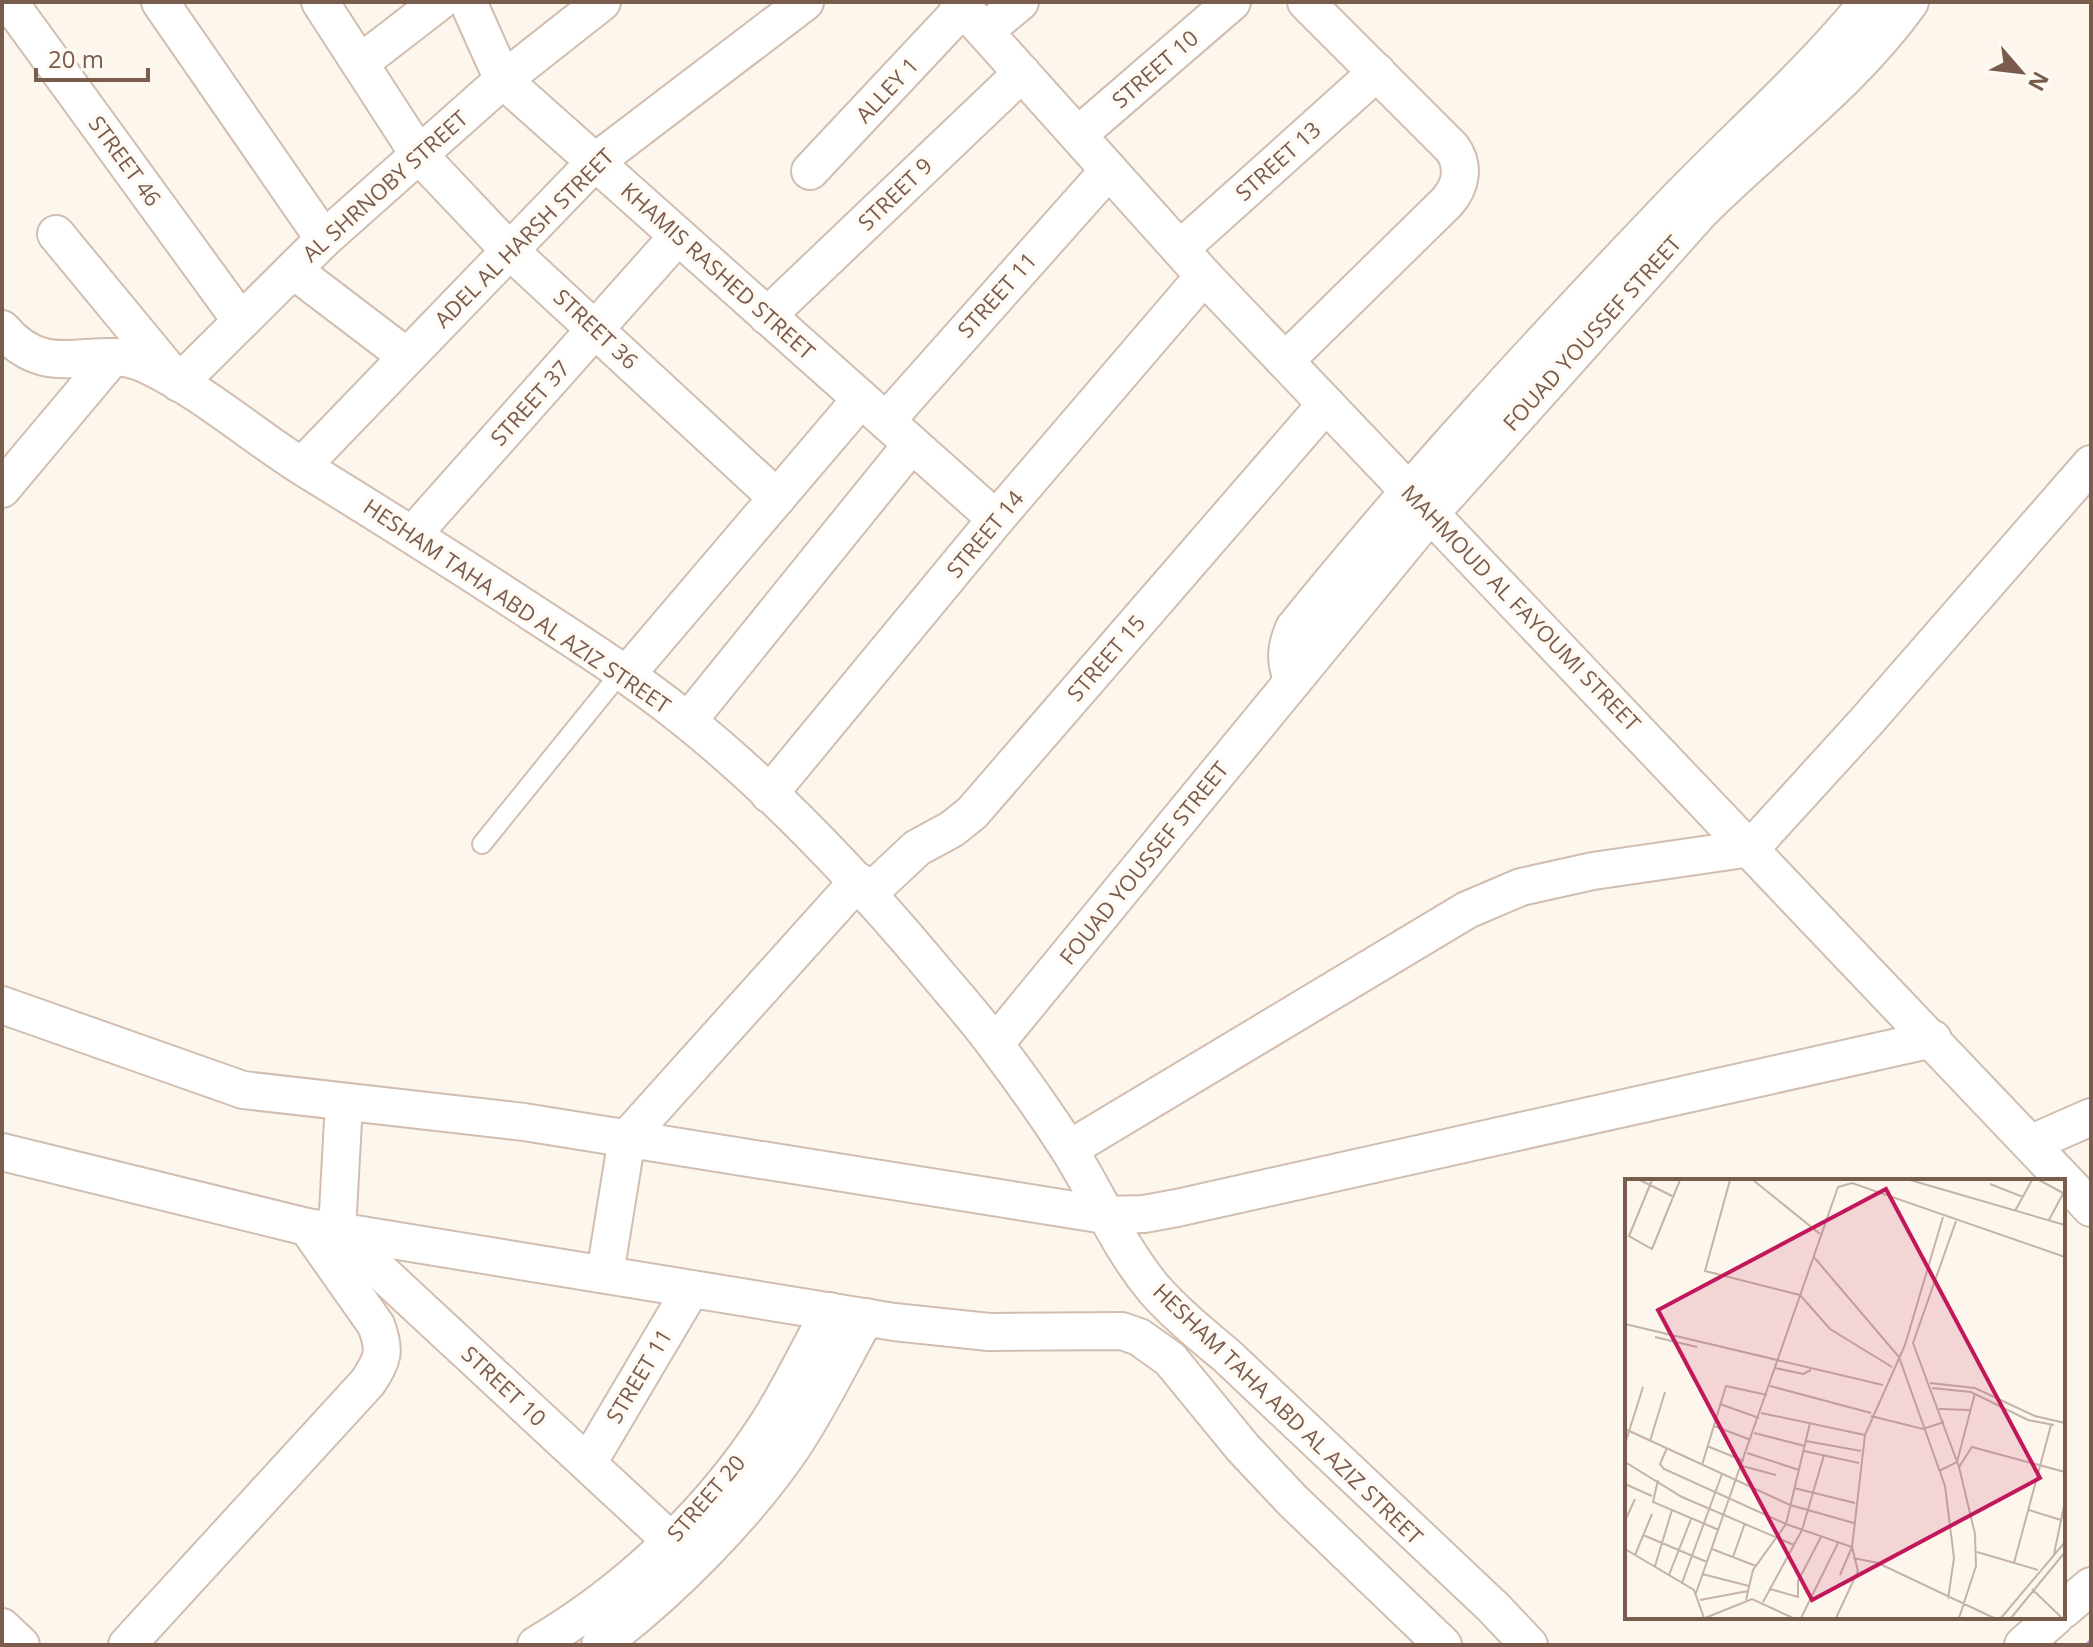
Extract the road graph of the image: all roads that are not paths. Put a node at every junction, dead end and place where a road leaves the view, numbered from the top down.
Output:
1 (9, 2) edge
2 (160, 2) edge
3 (320, 2) edge
4 (439, 2) edge
5 (468, 2) edge
6 (602, 2) edge
7 (805, 2) edge
8 (1020, 2) edge
9 (1232, 2) edge
10 (1306, 2) edge
11 (1868, 2) edge
12 (1910, 2) edge
13 (969, 14) edge
14 (360, 63) junction
15 (1377, 72) junction
16 (1022, 73) junction
17 (503, 80) junction
18 (1078, 135) junction
19 (419, 155) junction
20 (595, 162) junction
21 (1109, 170) junction
22 (810, 171) dead end
23 (56, 234) dead end
24 (678, 236) junction
25 (324, 239) junction
26 (1180, 249) junction
27 (509, 250) junction
28 (293, 270) junction
29 (1204, 276) junction
30 (767, 316) junction
31 (241, 321) junction
32 (2, 329) edge
33 (597, 329) junction
34 (406, 356) junction
35 (111, 359) junction
36 (1285, 361) junction
37 (179, 383) junction
38 (1326, 404) junction
39 (886, 421) junction
40 (2091, 464) edge
41 (302, 466) junction
42 (2, 489) edge
43 (777, 498) junction
44 (1420, 502) junction
45 (996, 519) junction
46 (413, 534) junction
47 (625, 672) junction
48 (688, 721) junction
49 (769, 794) junction
50 (482, 844) dead end
51 (1751, 848) junction
52 (863, 887) junction
53 (2, 1005) edge
54 (1933, 1039) junction
55 (995, 1044) junction
56 (344, 1102) junction
57 (2091, 1117) edge
58 (627, 1138) junction
59 (2032, 1143) junction
60 (1069, 1149) junction
61 (2, 1152) edge
62 (2065, 1179) edge
63 (2065, 1179) edge
64 (2091, 1208) edge
65 (1105, 1215) junction
66 (322, 1229) junction
67 (605, 1274) junction
68 (691, 1289) junction
69 (830, 1311) junction
70 (866, 1317) junction
71 (588, 1463) junction
72 (670, 1540) junction
73 (2091, 1586) edge
74 (2065, 1608) edge
75 (2053, 1619) edge
76 (2, 1627) edge
77 (21, 1645) edge
78 (127, 1645) edge
79 (536, 1645) edge
80 (600, 1645) edge
81 (1443, 1645) edge
82 (1529, 1645) edge
83 (2023, 1645) edge

1 - 31 street, STREET 46
2 - 25 street
3 - 14 street, STREET 36
4 - 14 street
5 - 17 street, KHAMIS RASHED STREET
6 - 17 street, AL SHRNOBY STREET
7 - 20 street, ADEL AL HARSH STREET
8 - 13 street, ALLEY 1
9 - 18 street, STREET 10
10 - 15 street
11 - 44 street, FOUAD YOUSSEF STREET
12 - 44 street, FOUAD YOUSSEF STREET
13 - 16 street, MAHMOUD AL FAYOUMI STREET
13 - 22 street, ALLEY 1
14 - 19 street, STREET 36
15 - 26 street, STREET 13
15 - 36 street
16 - 18 street, MAHMOUD AL FAYOUMI STREET
16 - 30 street, STREET 9
17 - 19 street, AL SHRNOBY STREET
17 - 20 street, KHAMIS RASHED STREET
18 - 21 street, MAHMOUD AL FAYOUMI STREET
19 - 25 street, AL SHRNOBY STREET
19 - 27 street, STREET 36
20 - 24 street, KHAMIS RASHED STREET
20 - 27 street, ADEL AL HARSH STREET
21 - 26 street, MAHMOUD AL FAYOUMI STREET
21 - 39 street, STREET 11
23 - 37 street
24 - 30 street, KHAMIS RASHED STREET
24 - 33 street, STREET 37
25 - 28 street, AL SHRNOBY STREET
26 - 29 street, MAHMOUD AL FAYOUMI STREET
27 - 33 street, STREET 36
27 - 34 street, ADEL AL HARSH STREET
28 - 31 street, AL SHRNOBY STREET
28 - 34 street
29 - 36 street, MAHMOUD AL FAYOUMI STREET
29 - 45 street, STREET 14
30 - 39 street, KHAMIS RASHED STREET
31 - 37 street, AL SHRNOBY STREET
32 - 35 street, HESHAM TAHA ABD AL AZIZ STREET
33 - 43 street, STREET 36
33 - 46 street, STREET 37
34 - 41 street, ADEL AL HARSH STREET
35 - 37 street, HESHAM TAHA ABD AL AZIZ STREET
35 - 42 street
36 - 38 street, MAHMOUD AL FAYOUMI STREET
37 - 41 street, HESHAM TAHA ABD AL AZIZ STREET
38 - 44 street, MAHMOUD AL FAYOUMI STREET
38 - 52 street, STREET 15
39 - 43 street
39 - 45 street, KHAMIS RASHED STREET
39 - 48 street
40 - 51 street
41 - 46 street, HESHAM TAHA ABD AL AZIZ STREET
43 - 47 street
44 - 51 street, MAHMOUD AL FAYOUMI STREET
44 - 55 street, FOUAD YOUSSEF STREET
45 - 49 street, STREET 14
46 - 47 street, HESHAM TAHA ABD AL AZIZ STREET
47 - 48 street, HESHAM TAHA ABD AL AZIZ STREET
47 - 50 lane
48 - 49 street, HESHAM TAHA ABD AL AZIZ STREET
49 - 52 street, HESHAM TAHA ABD AL AZIZ STREET
51 - 54 street, MAHMOUD AL FAYOUMI STREET
51 - 60 street
52 - 55 street, HESHAM TAHA ABD AL AZIZ STREET
52 - 58 street, STREET 15
53 - 56 street
54 - 59 street, MAHMOUD AL FAYOUMI STREET
54 - 65 street
55 - 60 street, HESHAM TAHA ABD AL AZIZ STREET
56 - 58 street
56 - 66 street
57 - 59 street
58 - 65 street
58 - 67 street
59 - 62 street, MAHMOUD AL FAYOUMI STREET
60 - 65 street, HESHAM TAHA ABD AL AZIZ STREET
61 - 66 street
63 - 64 street, MAHMOUD AL FAYOUMI STREET
65 - 82 street, HESHAM TAHA ABD AL AZIZ STREET
66 - 67 street
66 - 71 street, STREET 10
66 - 78 street
67 - 68 street
68 - 69 street
68 - 71 street, STREET 11
69 - 70 street
69 - 72 street, STREET 20
70 - 80 street
70 - 81 street
71 - 72 street, STREET 10
72 - 79 street, STREET 20
73 - 74 street
75 - 83 street
76 - 77 street

